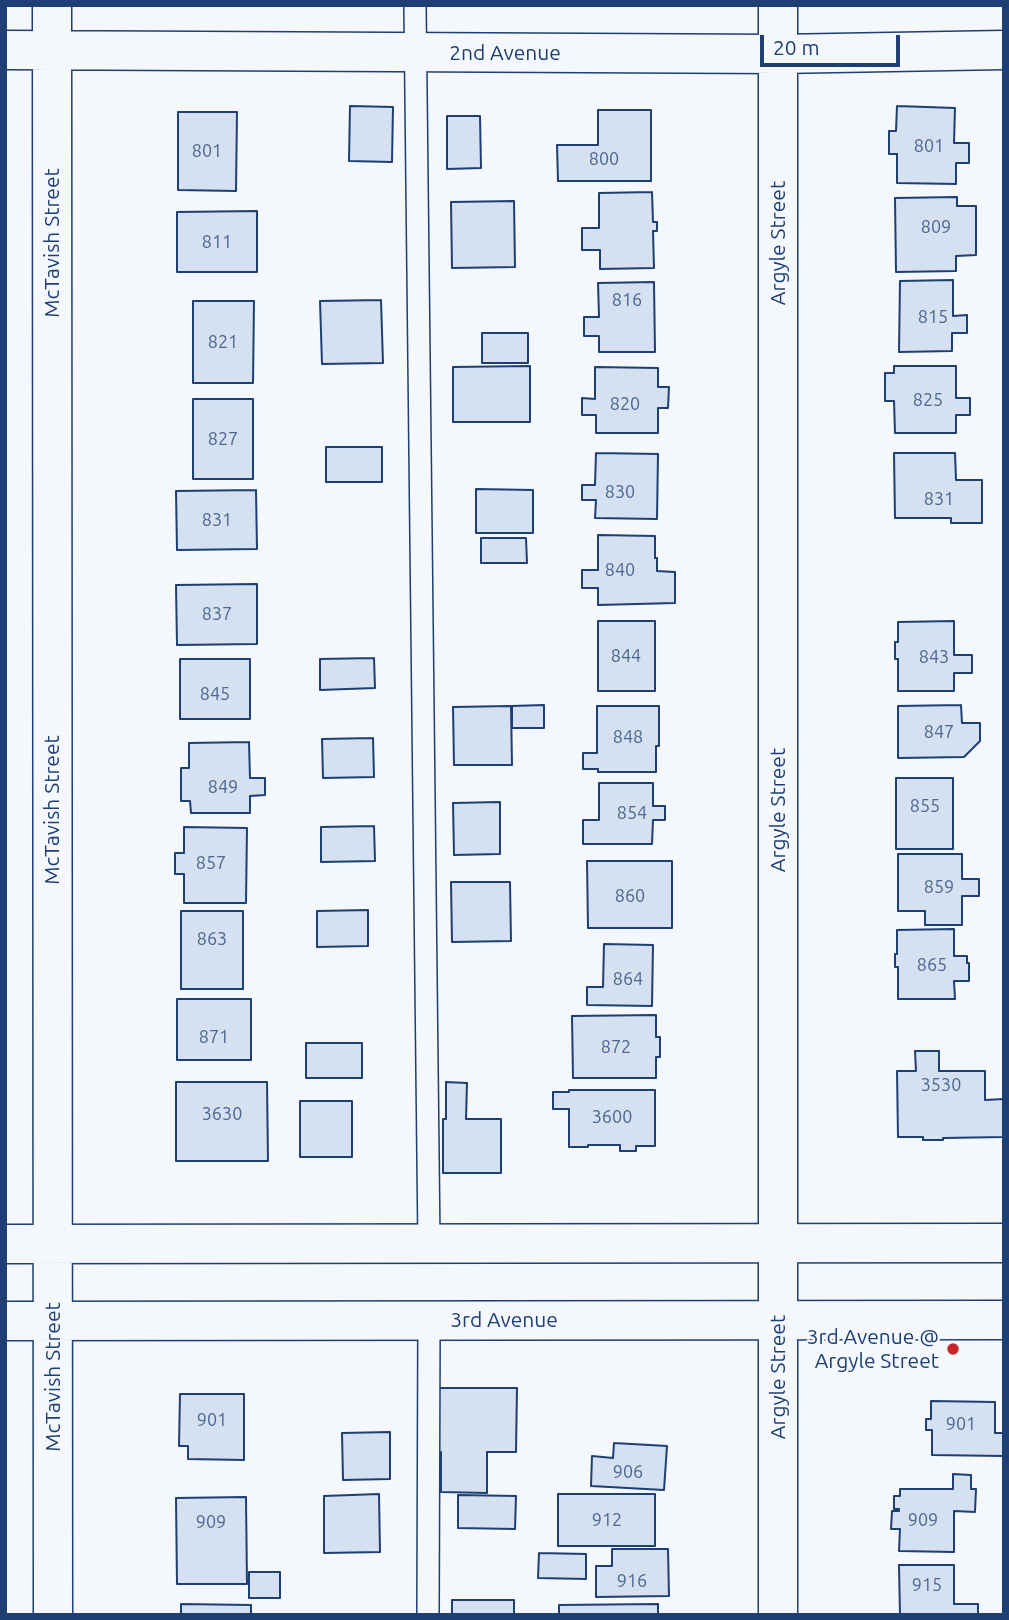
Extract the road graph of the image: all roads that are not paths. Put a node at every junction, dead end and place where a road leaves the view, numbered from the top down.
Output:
1 (52, 5) edge
2 (415, 5) edge
3 (778, 5) edge
4 (5, 50) edge
5 (52, 50) junction
6 (1004, 50) edge
7 (415, 52) junction
8 (778, 54) junction
9 (1004, 1243) edge
10 (5, 1244) edge
11 (52, 1244) junction
12 (429, 1244) junction
13 (778, 1244) junction
14 (429, 1320) junction
15 (777, 1320) junction
16 (1004, 1320) edge
17 (5, 1321) edge
18 (53, 1321) junction
19 (53, 1615) edge
20 (428, 1615) edge
21 (778, 1615) edge

1 - 5 street, McTavish Street
2 - 7 lane
3 - 8 street, Argyle Street
4 - 5 street, 2nd Avenue
5 - 7 street, 2nd Avenue
5 - 11 street, McTavish Street
6 - 8 street, 2nd Avenue
7 - 8 street, 2nd Avenue
7 - 12 lane
8 - 13 street, Argyle Street
9 - 13 street
10 - 11 street
11 - 12 street
11 - 18 street, McTavish Street
12 - 13 street
13 - 15 street, Argyle Street
14 - 15 street, 3rd Avenue
14 - 18 street, 3rd Avenue
14 - 20 lane
15 - 16 street, 3rd Avenue
15 - 21 street, Argyle Street
17 - 18 street, 3rd Avenue
18 - 19 street, McTavish Street

